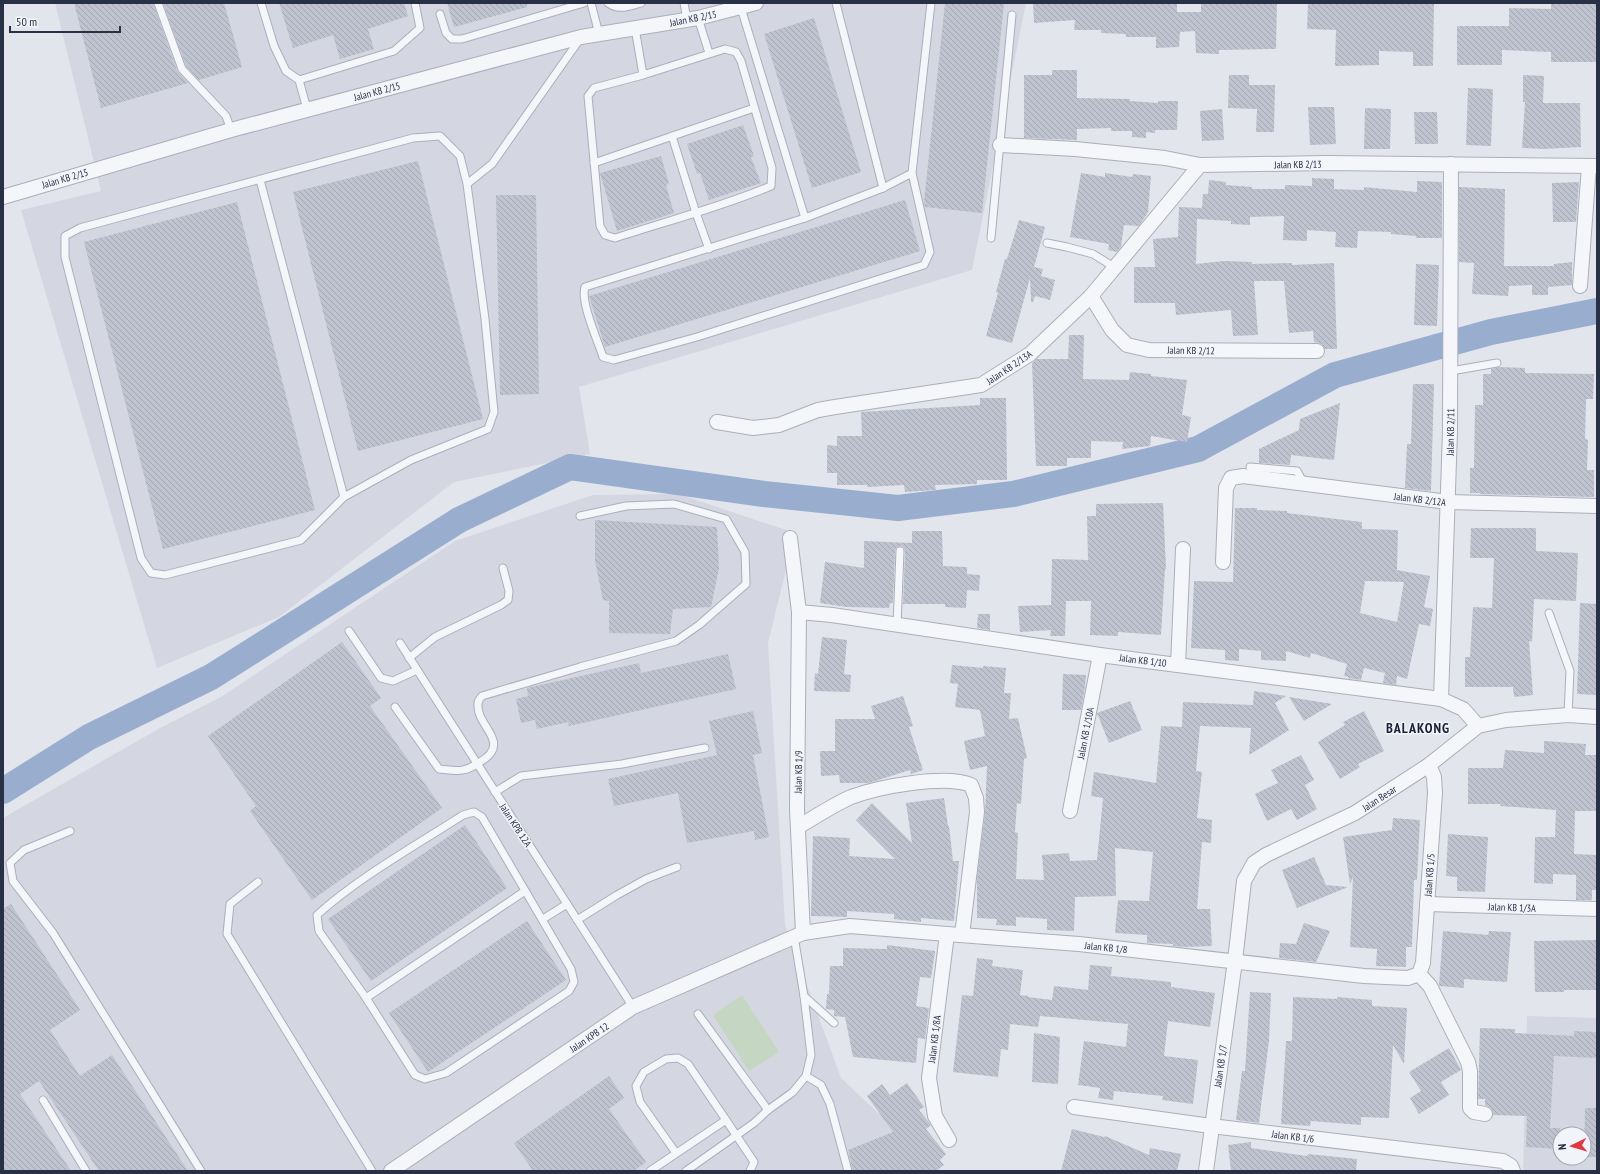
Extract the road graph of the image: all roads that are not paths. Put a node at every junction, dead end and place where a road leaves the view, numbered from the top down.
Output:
1 (158, 3) edge
2 (260, 3) edge
3 (415, 3) edge
4 (584, 3) edge
5 (591, 3) edge
6 (608, 3) edge
7 (640, 3) edge
8 (684, 3) edge
9 (756, 3) edge
10 (836, 3) edge
11 (932, 3) edge
12 (741, 8) junction
13 (440, 14) dead end
14 (1012, 15) dead end
15 (693, 19) junction
16 (635, 28) junction
17 (599, 34) junction
18 (581, 37) junction
19 (708, 53) junction
20 (643, 75) junction
21 (299, 80) junction
22 (754, 108) junction
23 (307, 110) junction
24 (231, 130) junction
25 (672, 136) junction
26 (1000, 145) junction
27 (594, 163) junction
28 (1451, 164) junction
29 (1200, 165) junction
30 (1593, 166) edge
31 (912, 173) junction
32 (260, 180) junction
33 (467, 184) junction
34 (883, 188) junction
35 (3, 197) edge
36 (696, 213) junction
37 (805, 218) junction
38 (991, 238) dead end
39 (1047, 243) dead end
40 (709, 249) junction
41 (1114, 267) junction
42 (1580, 286) dead end
43 (1091, 296) junction
44 (1317, 351) dead end
45 (1498, 363) dead end
46 (1450, 368) junction
47 (717, 422) dead end
48 (344, 497) junction
49 (1448, 502) junction
50 (1597, 506) edge
51 (580, 516) dead end
52 (790, 538) dead end
53 (900, 550) dead end
54 (1184, 550) dead end
55 (1223, 562) dead end
56 (503, 568) dead end
57 (799, 612) junction
58 (1549, 613) dead end
59 (897, 626) junction
60 (348, 631) dead end
61 (400, 643) dead end
62 (1100, 655) junction
63 (409, 658) junction
64 (1178, 665) junction
65 (417, 670) junction
66 (1440, 699) junction
67 (395, 707) dead end
68 (1568, 715) junction
69 (1597, 716) edge
70 (1478, 726) junction
71 (705, 748) dead end
72 (477, 764) junction
73 (1430, 765) junction
74 (495, 792) junction
75 (1070, 811) dead end
76 (798, 827) junction
77 (70, 831) dead end
78 (677, 867) dead end
79 (258, 882) dead end
80 (526, 891) junction
81 (567, 904) junction
82 (1427, 904) junction
83 (1597, 909) edge
84 (542, 919) junction
85 (577, 920) junction
86 (799, 934) junction
87 (947, 934) junction
88 (962, 935) junction
89 (1235, 961) junction
90 (1413, 976) junction
91 (804, 996) junction
92 (366, 998) junction
93 (633, 1007) junction
94 (698, 1014) dead end
95 (834, 1023) dead end
96 (806, 1076) junction
97 (43, 1100) dead end
98 (1074, 1107) dead end
99 (768, 1110) junction
100 (1485, 1114) dead end
101 (726, 1120) junction
102 (1211, 1126) junction
103 (736, 1136) junction
104 (949, 1140) dead end
105 (676, 1153) junction
106 (1512, 1168) edge
107 (86, 1171) edge
108 (200, 1171) edge
109 (372, 1171) edge
110 (391, 1171) edge
111 (650, 1171) edge
112 (686, 1171) edge
113 (750, 1171) edge
114 (848, 1171) edge
115 (1206, 1171) edge

1 - 24 lane
2 - 21 lane
3 - 21 lane
4 - 13 lane
5 - 17 lane
6 - 7 lane
8 - 15 lane
9 - 12 street, Jalan KB 2/15
10 - 34 lane
11 - 31 lane
12 - 15 street, Jalan KB 2/15
12 - 37 lane
14 - 26 lane
15 - 16 street, Jalan KB 2/15
15 - 19 lane
16 - 17 street, Jalan KB 2/15
16 - 20 lane
17 - 18 street, Jalan KB 2/15
18 - 23 street, Jalan KB 2/15
18 - 33 lane
19 - 20 lane
19 - 22 lane
20 - 27 lane
21 - 23 lane
22 - 25 lane
22 - 36 lane
23 - 24 street, Jalan KB 2/15
24 - 35 street, Jalan KB 2/15
25 - 27 lane
25 - 36 lane
26 - 29 street, Jalan KB 2/13
26 - 38 lane
27 - 36 lane
28 - 29 street, Jalan KB 2/13
28 - 30 street, Jalan KB 2/13
28 - 46 street, Jalan KB 2/11
29 - 41 street, Jalan KB 2/13A
30 - 42 street
31 - 34 lane
31 - 40 lane
32 - 33 lane
32 - 48 lane
32 - 48 lane
33 - 48 lane
34 - 37 lane
36 - 40 lane
37 - 40 lane
39 - 41 lane
41 - 43 street, Jalan KB 2/13A
43 - 44 street, Jalan KB 2/12
43 - 47 street, Jalan KB 2/13A
45 - 46 lane
46 - 49 street, Jalan KB 2/11
49 - 50 street, Jalan KB 2/12A
49 - 55 street, Jalan KB 2/12A
49 - 66 street, Jalan KB 2/11
51 - 72 lane
52 - 57 street, Jalan KB 1/9
53 - 59 lane
54 - 64 street
56 - 63 lane
57 - 59 street, Jalan KB 1/10
57 - 76 street, Jalan KB 1/9
58 - 68 lane
59 - 62 street, Jalan KB 1/10
60 - 65 lane
61 - 63 lane, Jalan KPB 12A
62 - 64 street, Jalan KB 1/10
62 - 75 street, Jalan KB 1/10A
63 - 65 lane, Jalan KPB 12A
64 - 66 street, Jalan KB 1/10
65 - 72 lane, Jalan KPB 12A
66 - 70 street, Jalan KB 1/10
67 - 72 lane
68 - 69 street, Jalan Besar
68 - 70 street, Jalan Besar
70 - 73 street, Jalan Besar
71 - 74 lane
72 - 74 lane, Jalan KPB 12A
73 - 82 street, Jalan KB 1/5
73 - 89 street, Jalan Besar
74 - 81 lane, Jalan KPB 12A
76 - 86 street, Jalan KB 1/9
76 - 88 street
77 - 108 lane
78 - 85 lane
79 - 109 lane
80 - 84 lane
80 - 92 lane
80 - 92 lane
81 - 84 lane
81 - 85 lane, Jalan KPB 12A
82 - 83 street, Jalan KB 1/3A
82 - 90 street, Jalan KB 1/5
84 - 92 lane
85 - 93 lane, Jalan KPB 12A
86 - 87 street, Jalan KB 1/8
86 - 91 lane, Jalan KB 1/9
86 - 93 street, Jalan KPB 12
87 - 88 street, Jalan KB 1/8
87 - 104 street, Jalan KB 1/8A
88 - 89 street, Jalan KB 1/8
89 - 90 street, Jalan KB 1/8
89 - 102 street, Jalan KB 1/7
90 - 100 street
91 - 95 lane
91 - 96 lane, Jalan KB 1/9
93 - 110 street, Jalan KPB 12
94 - 99 lane
96 - 99 lane
96 - 114 lane
97 - 107 lane
98 - 102 street, Jalan KB 1/6
99 - 103 lane
101 - 103 lane
101 - 105 lane
101 - 105 lane
102 - 106 street, Jalan KB 1/6
102 - 115 street, Jalan KB 1/7
103 - 112 lane
103 - 113 lane
105 - 111 lane

